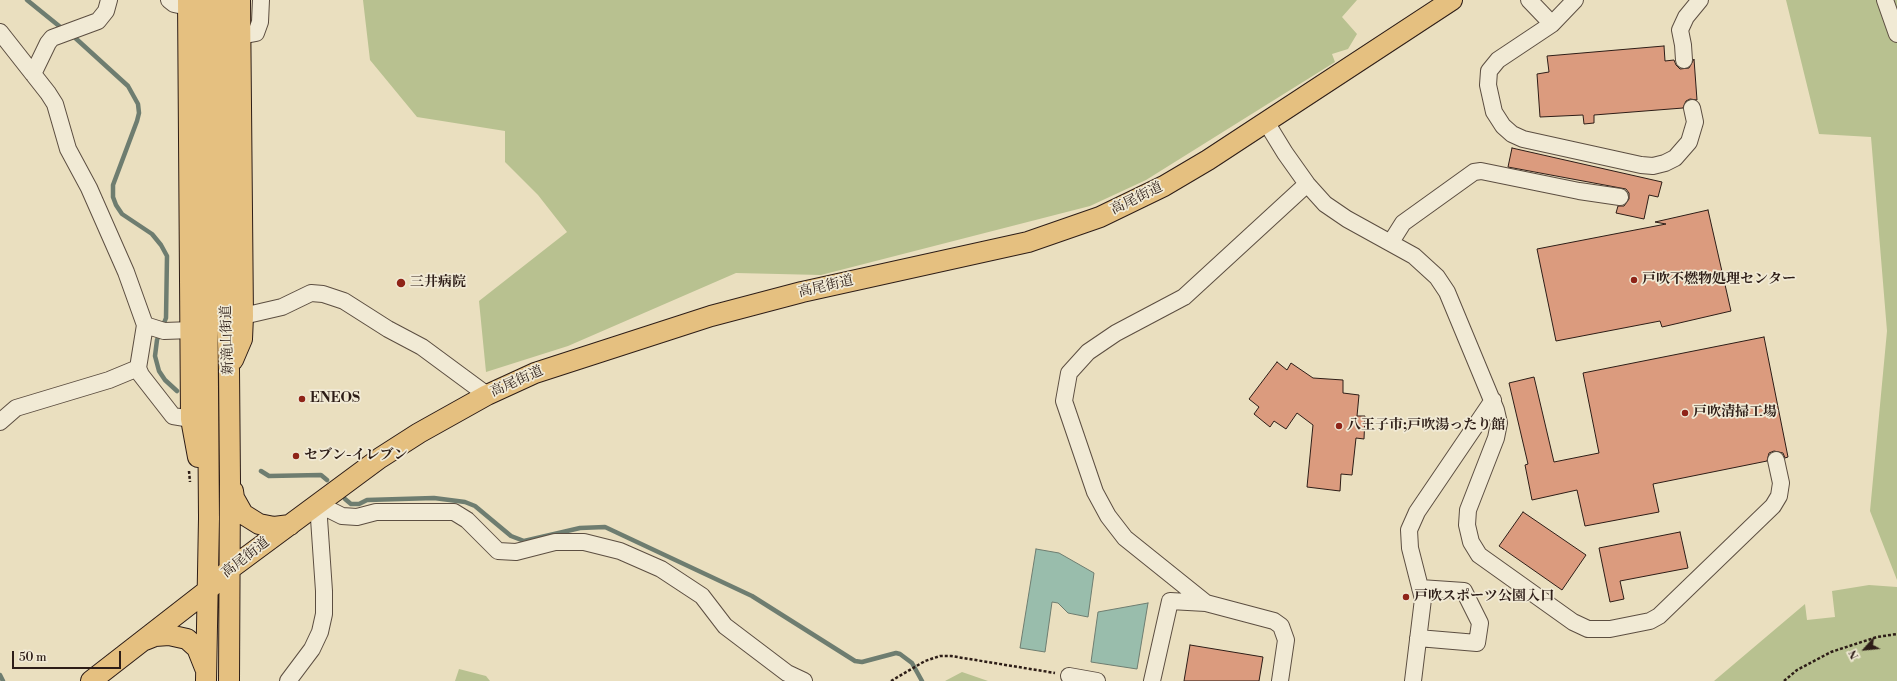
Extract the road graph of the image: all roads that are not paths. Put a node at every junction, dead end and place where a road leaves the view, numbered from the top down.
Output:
1 (109, 0) edge
2 (169, 0) edge
3 (222, 0) edge
4 (240, 0) edge
5 (261, 0) edge
6 (1452, 0) edge
7 (1529, 0) edge
8 (1576, 0) edge
9 (1700, 0) edge
10 (1885, 0) edge
11 (194, 2) edge
12 (1552, 24) junction
13 (0, 32) edge
14 (1897, 34) edge
15 (240, 36) junction
16 (1684, 60) dead end
17 (33, 74) junction
18 (1692, 108) dead end
19 (1266, 122) junction
20 (1307, 184) junction
21 (1620, 197) dead end
22 (1391, 242) junction
23 (243, 316) junction
24 (154, 328) junction
25 (192, 330) junction
26 (138, 368) junction
27 (229, 370) junction
28 (487, 395) junction
29 (1493, 400) junction
30 (192, 419) junction
31 (0, 422) edge
32 (1776, 460) dead end
33 (230, 481) junction
34 (318, 504) junction
35 (209, 518) junction
36 (290, 525) junction
37 (230, 569) junction
38 (1420, 588) junction
39 (208, 590) junction
40 (1206, 603) junction
41 (1418, 638) junction
42 (140, 641) junction
43 (206, 675) edge
44 (1069, 676) road end
45 (91, 681) edge
46 (229, 681) edge
47 (288, 681) edge
48 (804, 681) edge
49 (1097, 681) edge
50 (1152, 681) edge
51 (1280, 681) edge
52 (1412, 681) edge

1 - 17 street
2 - 11 street
3 - 27 main road, 新滝山街道
4 - 15 main road
5 - 15 street
6 - 19 main road, 高尾街道
7 - 12 street
8 - 12 street
9 - 16 street
10 - 14 street
11 - 25 main road
11 - 35 main road, 新滝山街道
12 - 18 street
13 - 17 street
15 - 23 main road
17 - 24 street
19 - 20 street
19 - 28 main road, 高尾街道
20 - 22 street
20 - 40 street
21 - 22 street
22 - 29 street
23 - 27 main road
23 - 28 street
24 - 25 street
24 - 26 street
25 - 30 main road
26 - 30 street
26 - 31 street
27 - 33 main road, 新滝山街道
28 - 34 main road, 高尾街道
29 - 32 street
29 - 38 street
30 - 35 main road
33 - 36 main road
33 - 37 main road, 新滝山街道
34 - 36 main road, 高尾街道
34 - 47 street
34 - 48 street
35 - 39 main road, 新滝山街道
36 - 37 main road, 高尾街道
37 - 39 main road, 高尾街道
37 - 46 main road, 新滝山街道
38 - 41 street
38 - 41 street
39 - 42 main road, 高尾街道
39 - 43 main road, 新滝山街道
40 - 50 street
40 - 51 street
41 - 52 street
42 - 43 main road
42 - 45 main road, 高尾街道
44 - 49 street

